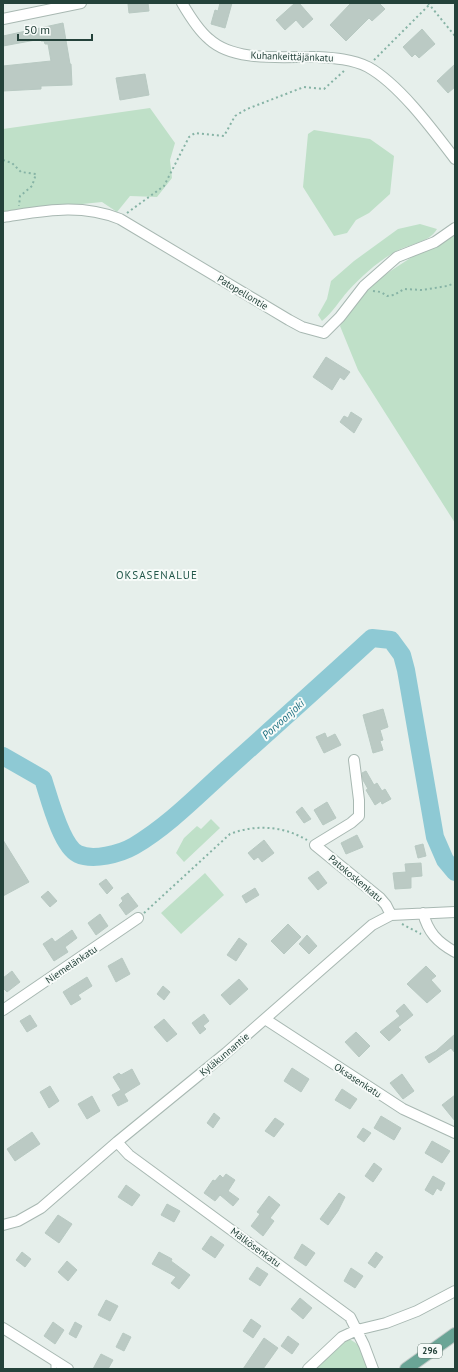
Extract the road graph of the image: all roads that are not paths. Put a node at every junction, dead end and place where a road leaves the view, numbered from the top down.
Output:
1 (81, 3) edge
2 (182, 3) edge
3 (3, 19) edge
4 (455, 159) edge
5 (3, 217) edge
6 (455, 228) edge
7 (354, 760) dead end
8 (455, 912) edge
9 (422, 913) junction
10 (391, 915) junction
11 (138, 918) road end
12 (455, 952) edge
13 (3, 1010) edge
14 (265, 1019) junction
15 (455, 1133) edge
16 (117, 1142) junction
17 (3, 1226) edge
18 (455, 1291) edge
19 (3, 1328) edge
20 (357, 1330) junction
21 (455, 1334) edge
22 (455, 1344) edge
23 (54, 1365) edge
24 (68, 1369) edge
25 (308, 1369) edge
26 (373, 1369) edge
27 (406, 1369) edge
28 (413, 1369) edge

1 - 3 street
2 - 4 street, Kuhankeittäjänkatu
5 - 6 street, Patopellontie
7 - 10 street, Patokoskenkatu
8 - 9 street, Kyläkunnantie
9 - 10 street, Kyläkunnantie
9 - 12 street
10 - 14 street, Kyläkunnantie
11 - 13 street, Niemelänkatu
14 - 15 street, Oksasenkatu
14 - 16 street, Kyläkunnantie
16 - 17 street, Kyläkunnantie
16 - 20 street, Mälkösenkatu
18 - 20 street
19 - 23 street
20 - 25 street
20 - 26 street, Mälkösenkatu
21 - 27 main road, 296
22 - 28 main road, 296
23 - 24 street

